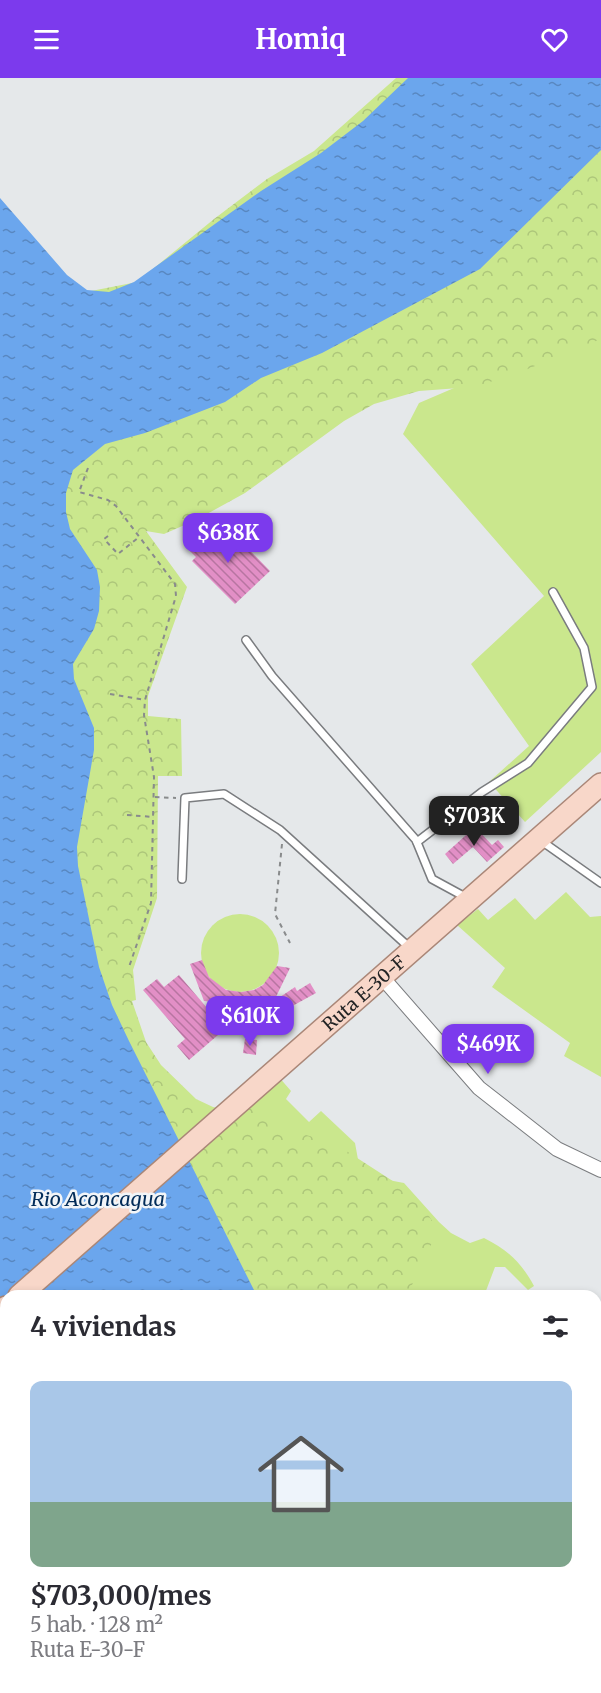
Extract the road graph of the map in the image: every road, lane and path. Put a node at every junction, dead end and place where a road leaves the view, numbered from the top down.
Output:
1 (87, 468) dead end
2 (108, 536) dead end
3 (139, 537) junction
4 (553, 592) dead end
5 (246, 640) dead end
6 (110, 694) dead end
7 (145, 700) junction
8 (601, 784) edge
9 (154, 797) junction
10 (185, 798) junction
11 (127, 816) dead end
12 (154, 818) junction
13 (283, 832) junction
14 (538, 839) junction
15 (417, 842) junction
16 (182, 879) dead end
17 (601, 883) edge
18 (469, 899) junction
19 (290, 943) dead end
20 (412, 950) junction
21 (129, 967) dead end
22 (381, 976) junction
23 (601, 1170) edge
24 (25, 1290) edge

1 - 3 path
2 - 3 path
3 - 7 path
4 - 15 lane
5 - 15 lane
6 - 7 path
7 - 9 path
8 - 14 main road, Ruta E-30-F
9 - 10 path
9 - 12 path
10 - 13 lane
10 - 16 lane
11 - 12 path
12 - 21 path
13 - 19 path
13 - 20 lane
14 - 17 lane
14 - 18 main road, Ruta E-30-F
15 - 18 lane
18 - 20 main road, Ruta E-30-F
20 - 22 main road, Ruta E-30-F
22 - 23 street
22 - 24 main road, Ruta E-30-F

